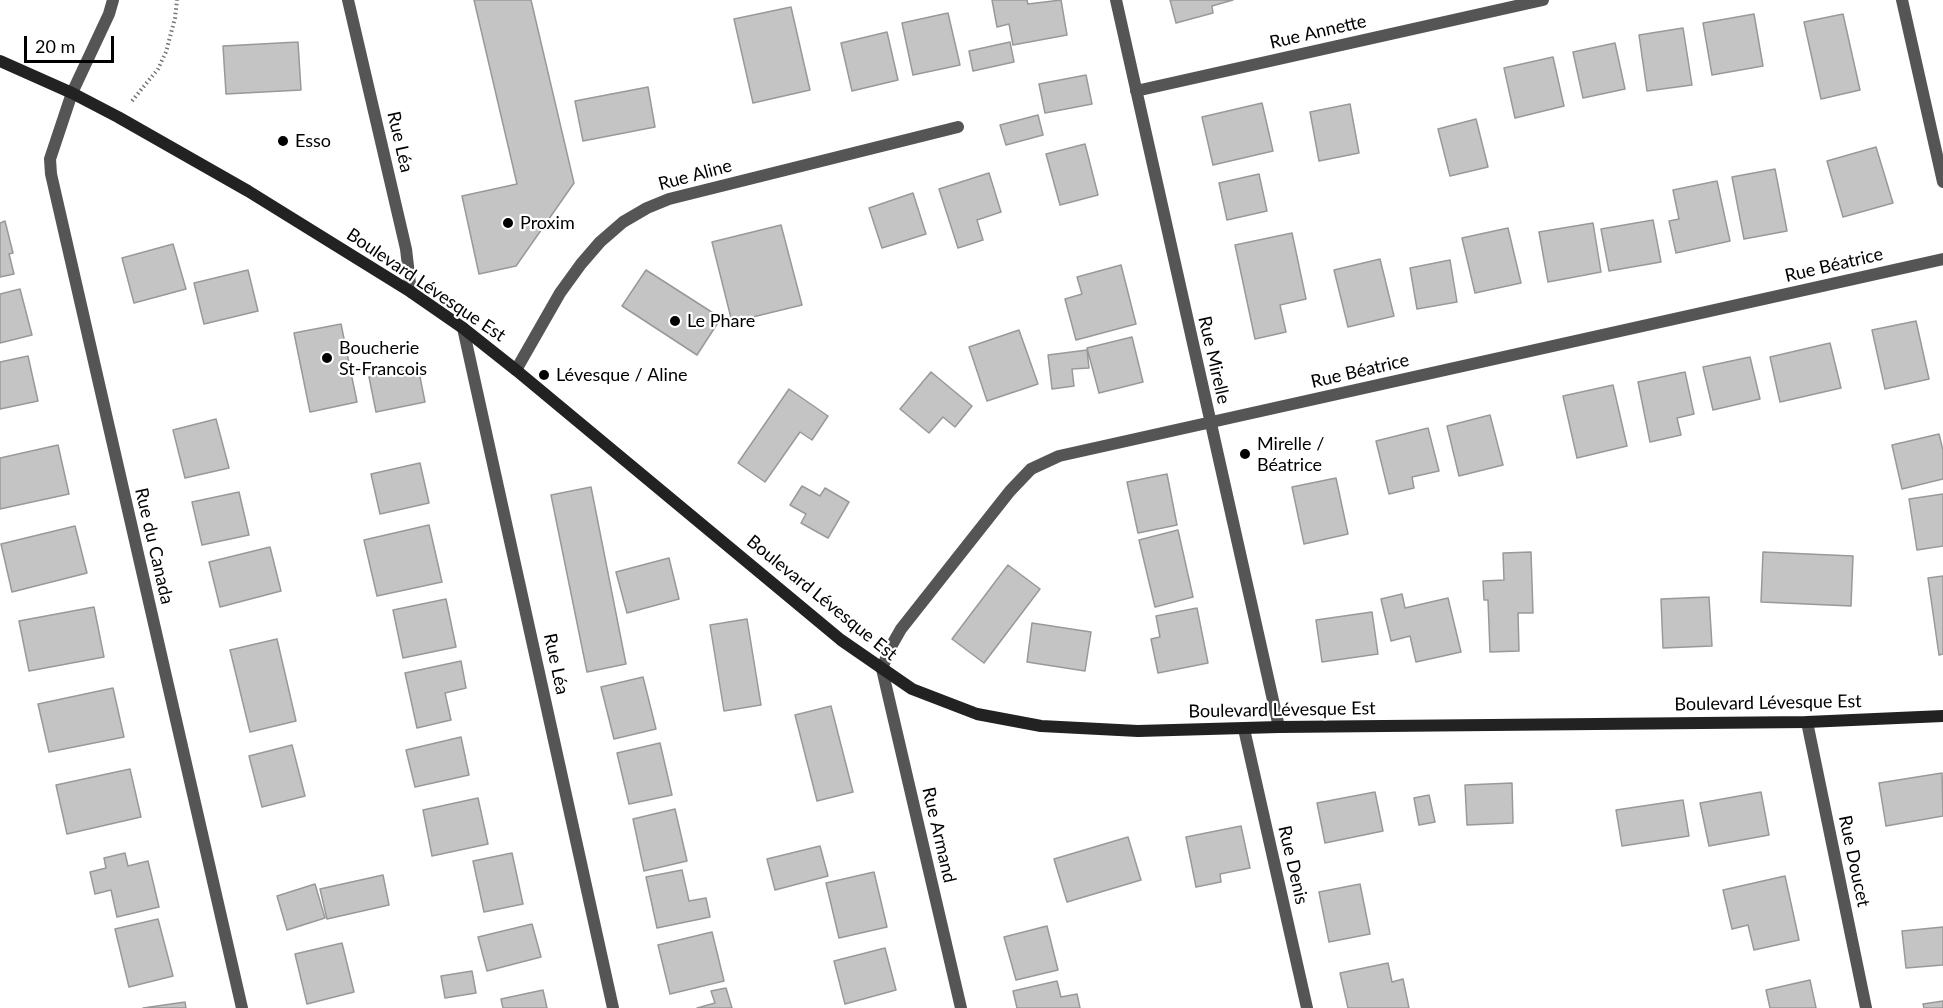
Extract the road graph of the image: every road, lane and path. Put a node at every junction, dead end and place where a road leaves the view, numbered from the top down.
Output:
1 (113, 0) edge
2 (177, 0) edge
3 (348, 0) edge
4 (1116, 0) edge
5 (1544, 0) edge
6 (1902, 0) edge
7 (0, 61) edge
8 (1136, 91) junction
9 (72, 93) junction
10 (118, 117) junction
11 (958, 127) dead end
12 (1943, 182) edge
13 (1943, 259) edge
14 (411, 292) junction
15 (463, 328) junction
16 (516, 370) junction
17 (1210, 423) junction
18 (882, 669) junction
19 (1943, 716) edge
20 (1807, 722) junction
21 (1279, 727) junction
22 (1244, 729) junction
23 (242, 1008) edge
24 (613, 1008) edge
25 (961, 1008) edge
26 (1307, 1008) edge
27 (1866, 1008) edge

1 - 9 street, Rue du Canada
2 - 10 path
3 - 14 street, Rue Léa
4 - 8 street, Rue Mirelle
5 - 8 street, Rue Annette
6 - 12 street
7 - 9 street, Boulevard Lévesque Est
8 - 17 street, Rue Mirelle
9 - 10 street, Boulevard Lévesque Est
9 - 23 street, Rue du Canada
10 - 14 street, Boulevard Lévesque Est
11 - 16 street, Rue Aline
13 - 17 street, Rue Béatrice
14 - 15 street, Boulevard Lévesque Est
15 - 16 street, Boulevard Lévesque Est
15 - 24 street, Rue Léa
16 - 18 street, Boulevard Lévesque Est
17 - 18 street, Rue Béatrice
17 - 21 street, Rue Mirelle
18 - 22 street, Boulevard Lévesque Est
18 - 25 street, Rue Armand
19 - 20 street, Boulevard Lévesque Est
20 - 21 street, Boulevard Lévesque Est
20 - 27 street, Rue Doucet
21 - 22 street, Boulevard Lévesque Est
22 - 26 street, Rue Denis

